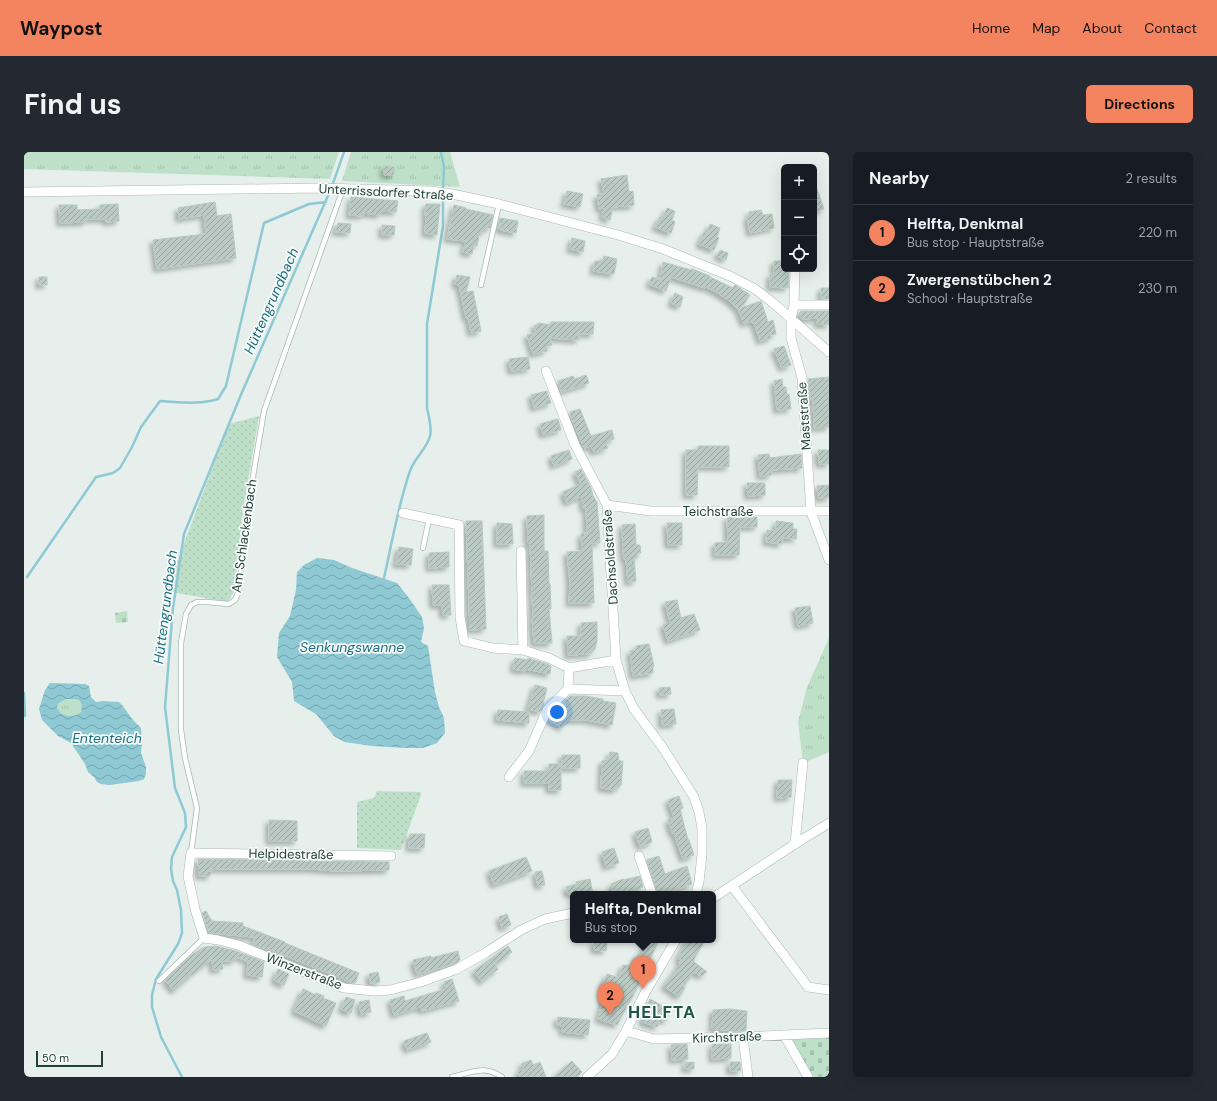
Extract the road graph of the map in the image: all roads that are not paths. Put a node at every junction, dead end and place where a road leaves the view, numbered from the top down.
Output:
1 (340, 189) junction
2 (24, 192) edge
3 (499, 204) junction
4 (794, 272) edge
5 (480, 285) dead end
6 (794, 305) junction
7 (829, 305) edge
8 (792, 319) junction
9 (829, 352) edge
10 (546, 371) dead end
11 (607, 505) junction
12 (829, 511) edge
13 (811, 512) junction
14 (403, 513) dead end
15 (429, 518) junction
16 (423, 548) dead end
17 (521, 551) dead end
18 (829, 560) edge
19 (523, 650) junction
20 (616, 660) junction
21 (568, 668) junction
22 (568, 689) junction
23 (625, 691) junction
24 (803, 763) dead end
25 (509, 777) dead end
26 (828, 824) edge
27 (795, 844) junction
28 (191, 853) junction
29 (391, 856) dead end
30 (639, 856) dead end
31 (732, 886) junction
32 (651, 891) edge
33 (697, 891) edge
34 (716, 896) edge
35 (570, 914) edge
36 (204, 938) junction
37 (674, 943) edge
38 (159, 981) dead end
39 (829, 990) edge
40 (626, 1031) junction
41 (829, 1033) edge
42 (784, 1035) junction
43 (743, 1037) junction
44 (452, 1077) edge
45 (502, 1077) edge
46 (588, 1077) edge
47 (748, 1077) edge
48 (808, 1077) edge

1 - 2 street, Unterrissdorfer Straße
1 - 3 street, Unterrissdorfer Straße
1 - 28 lane, Am Schlackenbach
3 - 5 lane
3 - 8 street, Unterrissdorfer Straße
4 - 6 street, Maststraße
6 - 7 street
6 - 8 street, Maststraße
8 - 9 street, Unterrissdorfer Straße
8 - 13 street, Maststraße
10 - 11 street, Dachsoldstraße
11 - 13 street, Teichstraße
11 - 20 street, Dachsoldstraße
12 - 13 street, Teichstraße
13 - 18 street, Maststraße
14 - 15 street
15 - 16 lane
15 - 19 street
17 - 19 street
19 - 21 street
20 - 21 street
20 - 23 street, Dachsoldstraße
21 - 22 street
22 - 23 street
22 - 25 street
23 - 33 street, Dachsoldstraße
24 - 27 street
26 - 27 street
27 - 31 street
28 - 29 street, Helpidestraße
28 - 36 street
30 - 32 street
31 - 34 street
31 - 39 street
35 - 36 street, Winzerstraße
36 - 38 lane
37 - 40 street
40 - 43 street, Kirchstraße
40 - 46 street
41 - 42 street, Kirchstraße
42 - 43 street, Kirchstraße
42 - 48 street
43 - 47 street
44 - 45 lane

